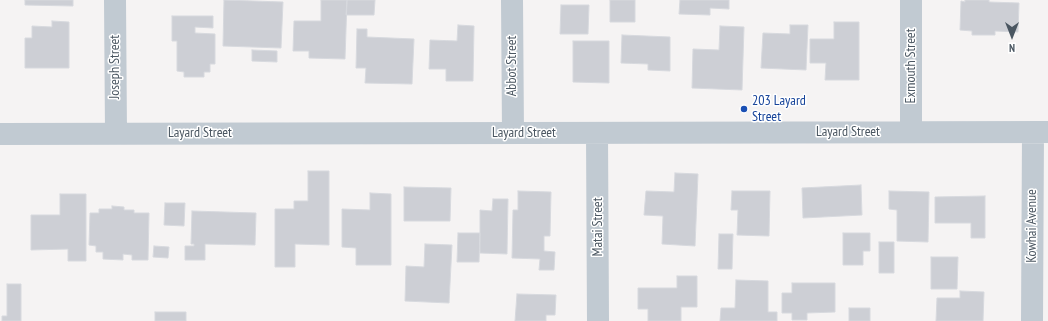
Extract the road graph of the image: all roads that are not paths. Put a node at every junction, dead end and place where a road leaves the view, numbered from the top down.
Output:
1 (115, 0) edge
2 (512, 0) edge
3 (911, 0) edge
4 (911, 132) junction
5 (1040, 132) edge
6 (116, 133) junction
7 (512, 133) junction
8 (597, 133) junction
9 (0, 134) edge
10 (598, 321) edge
11 (1032, 321) edge

1 - 6 street, Joseph Street
2 - 7 street, Abbot Street
3 - 4 street, Exmouth Street
4 - 5 street, Layard Street
4 - 8 street, Layard Street
5 - 11 street, Kowhai Avenue
6 - 7 street, Layard Street
6 - 9 street, Layard Street
7 - 8 street, Layard Street
8 - 10 street, Matai Street

